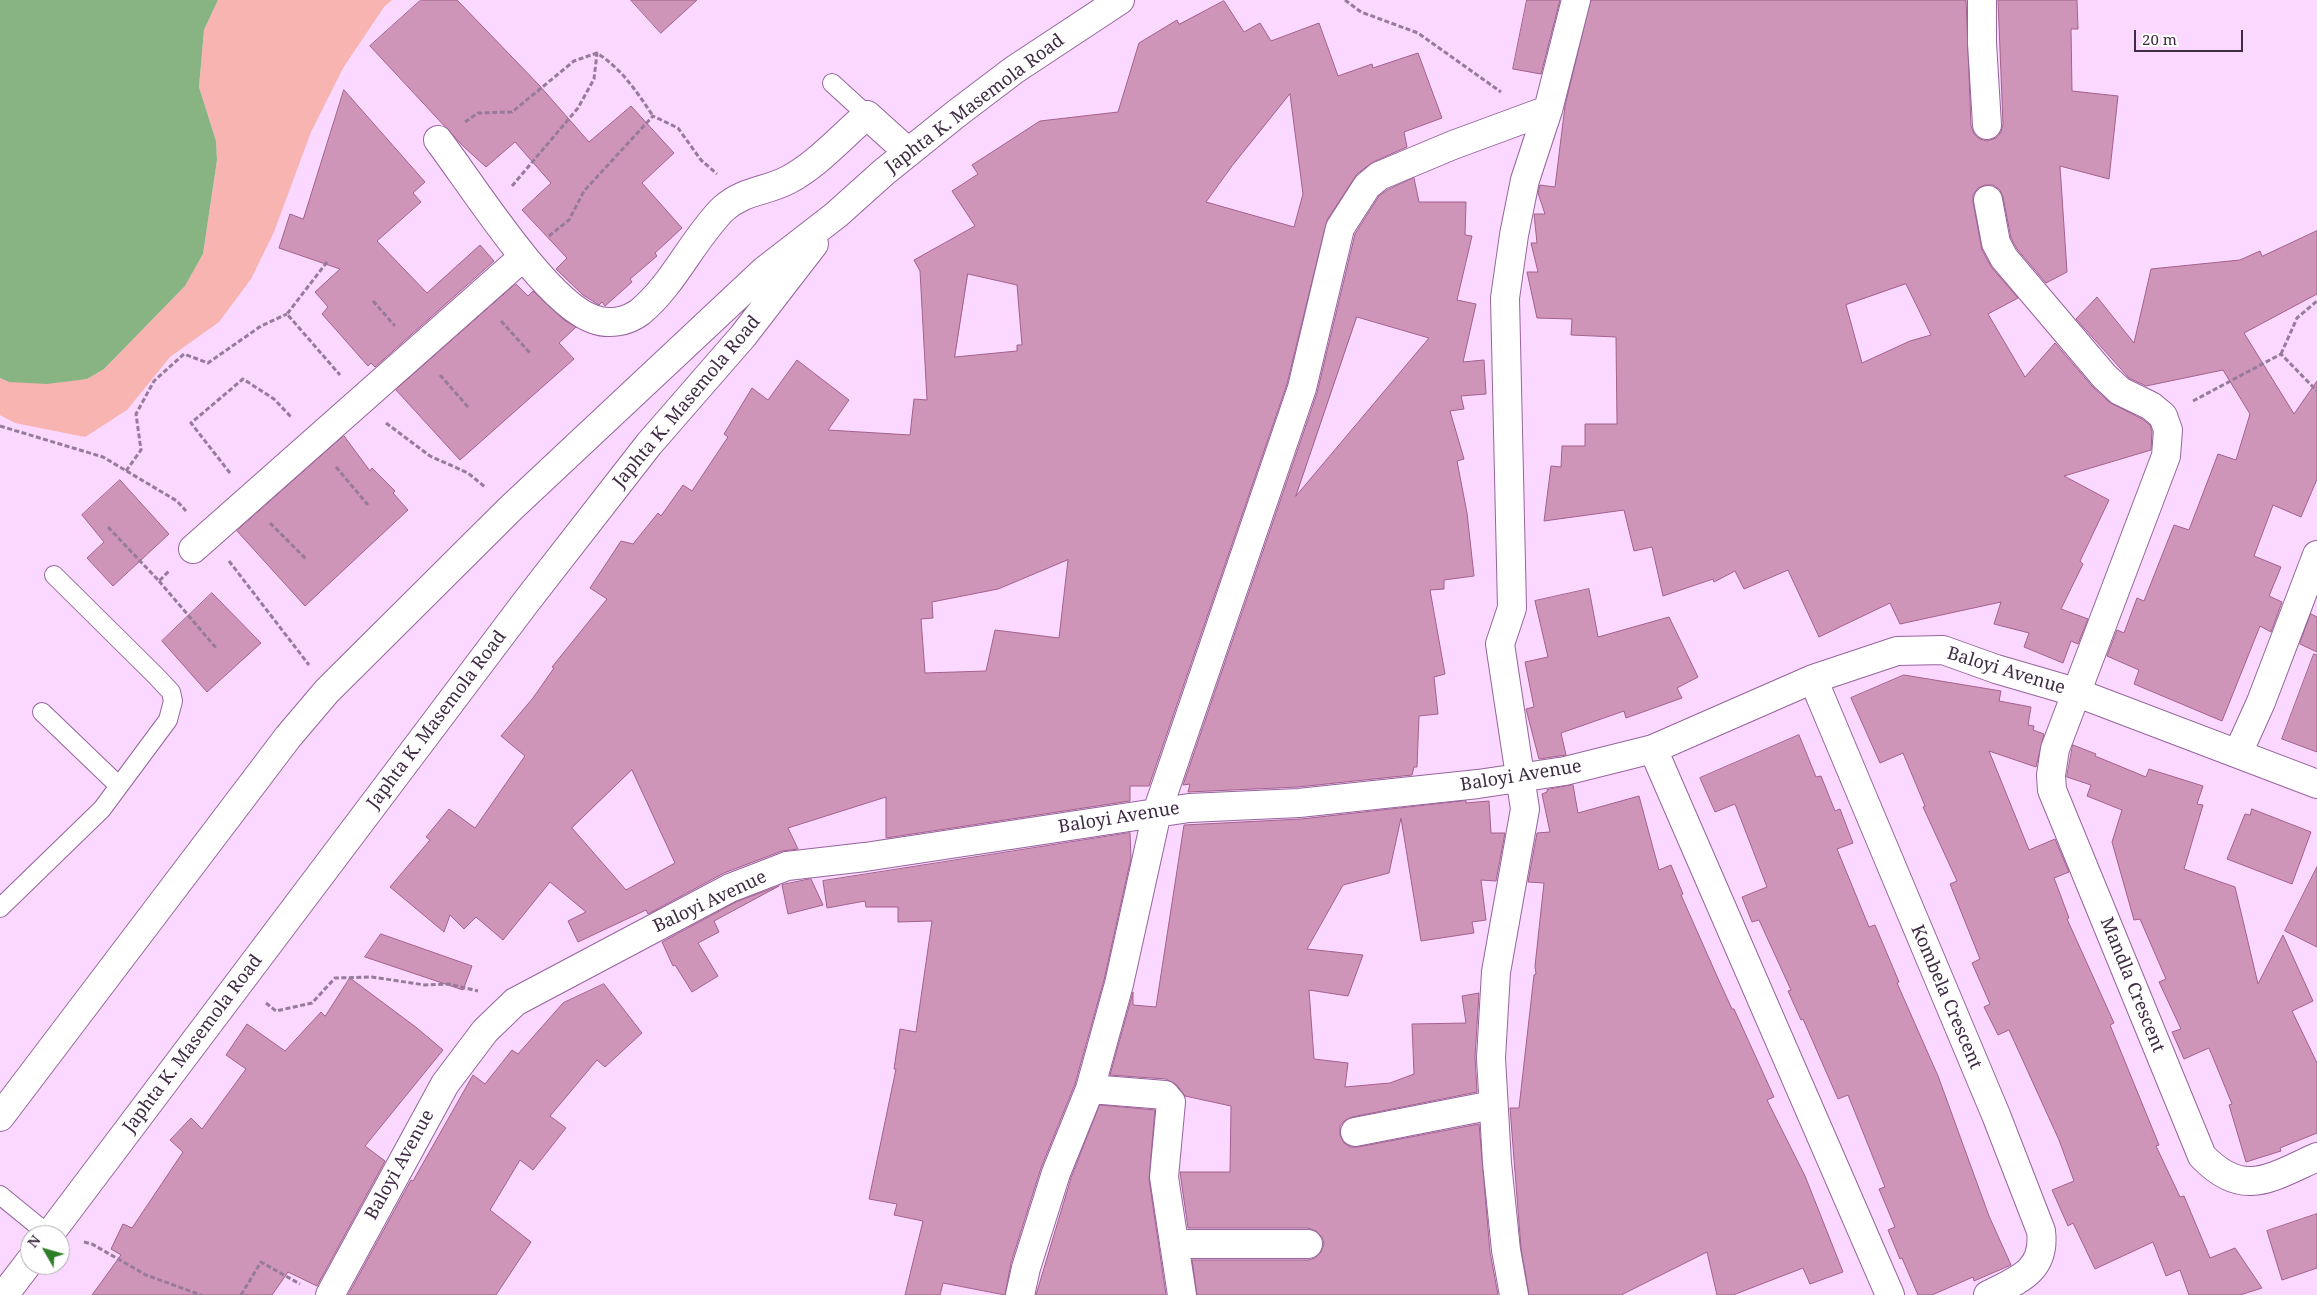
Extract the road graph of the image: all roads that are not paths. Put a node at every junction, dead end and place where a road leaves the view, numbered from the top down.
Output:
1 (1120, 0) edge
2 (1576, 0) edge
3 (1982, 0) edge
4 (832, 83) dead end
5 (1548, 110) junction
6 (867, 115) junction
7 (1987, 125) dead end
8 (438, 140) road end
9 (908, 152) junction
10 (1988, 200) dead end
11 (836, 215) junction
12 (523, 257) junction
13 (193, 549) road end
14 (2317, 555) edge
15 (54, 575) dead end
16 (1813, 678) junction
17 (2075, 692) junction
18 (42, 712) dead end
19 (1653, 749) junction
20 (2238, 753) junction
21 (1521, 777) junction
22 (2317, 784) edge
23 (119, 786) junction
24 (1158, 812) junction
25 (0, 908) edge
26 (1090, 1089) junction
27 (1493, 1105) junction
28 (0, 1117) edge
29 (1355, 1132) dead end
30 (2317, 1158) edge
31 (0, 1195) edge
32 (37, 1225) edge
33 (57, 1225) edge
34 (1174, 1244) junction
35 (1308, 1244) dead end
36 (20, 1274) edge
37 (4, 1295) edge
38 (330, 1295) edge
39 (1020, 1295) edge
40 (1182, 1295) edge
41 (1514, 1295) edge
42 (1890, 1295) edge
43 (1988, 1295) edge

1 - 9 street, Japhta K. Masemola Road
2 - 5 street
3 - 7 street
4 - 6 lane
5 - 21 street
5 - 24 street
6 - 9 street
6 - 12 street
8 - 12 street
9 - 11 street, Japhta K. Masemola Road
10 - 17 street, Baloyi Avenue
11 - 28 street, Japhta K. Masemola Road
11 - 33 street, Japhta K. Masemola Road
12 - 13 street
14 - 20 street
15 - 23 lane
16 - 17 street, Baloyi Avenue
16 - 19 street, Baloyi Avenue
16 - 43 street, Kombela Crescent
17 - 20 street, Baloyi Avenue
17 - 30 street, Mandla Crescent
18 - 23 lane
19 - 21 street, Baloyi Avenue
19 - 42 street
20 - 22 street, Baloyi Avenue
21 - 24 street, Baloyi Avenue
21 - 27 street
23 - 25 lane
24 - 26 street
24 - 38 street, Baloyi Avenue
26 - 34 street
26 - 39 street
27 - 29 street
27 - 41 street
31 - 32 lane
34 - 35 street
34 - 40 street
36 - 37 street

